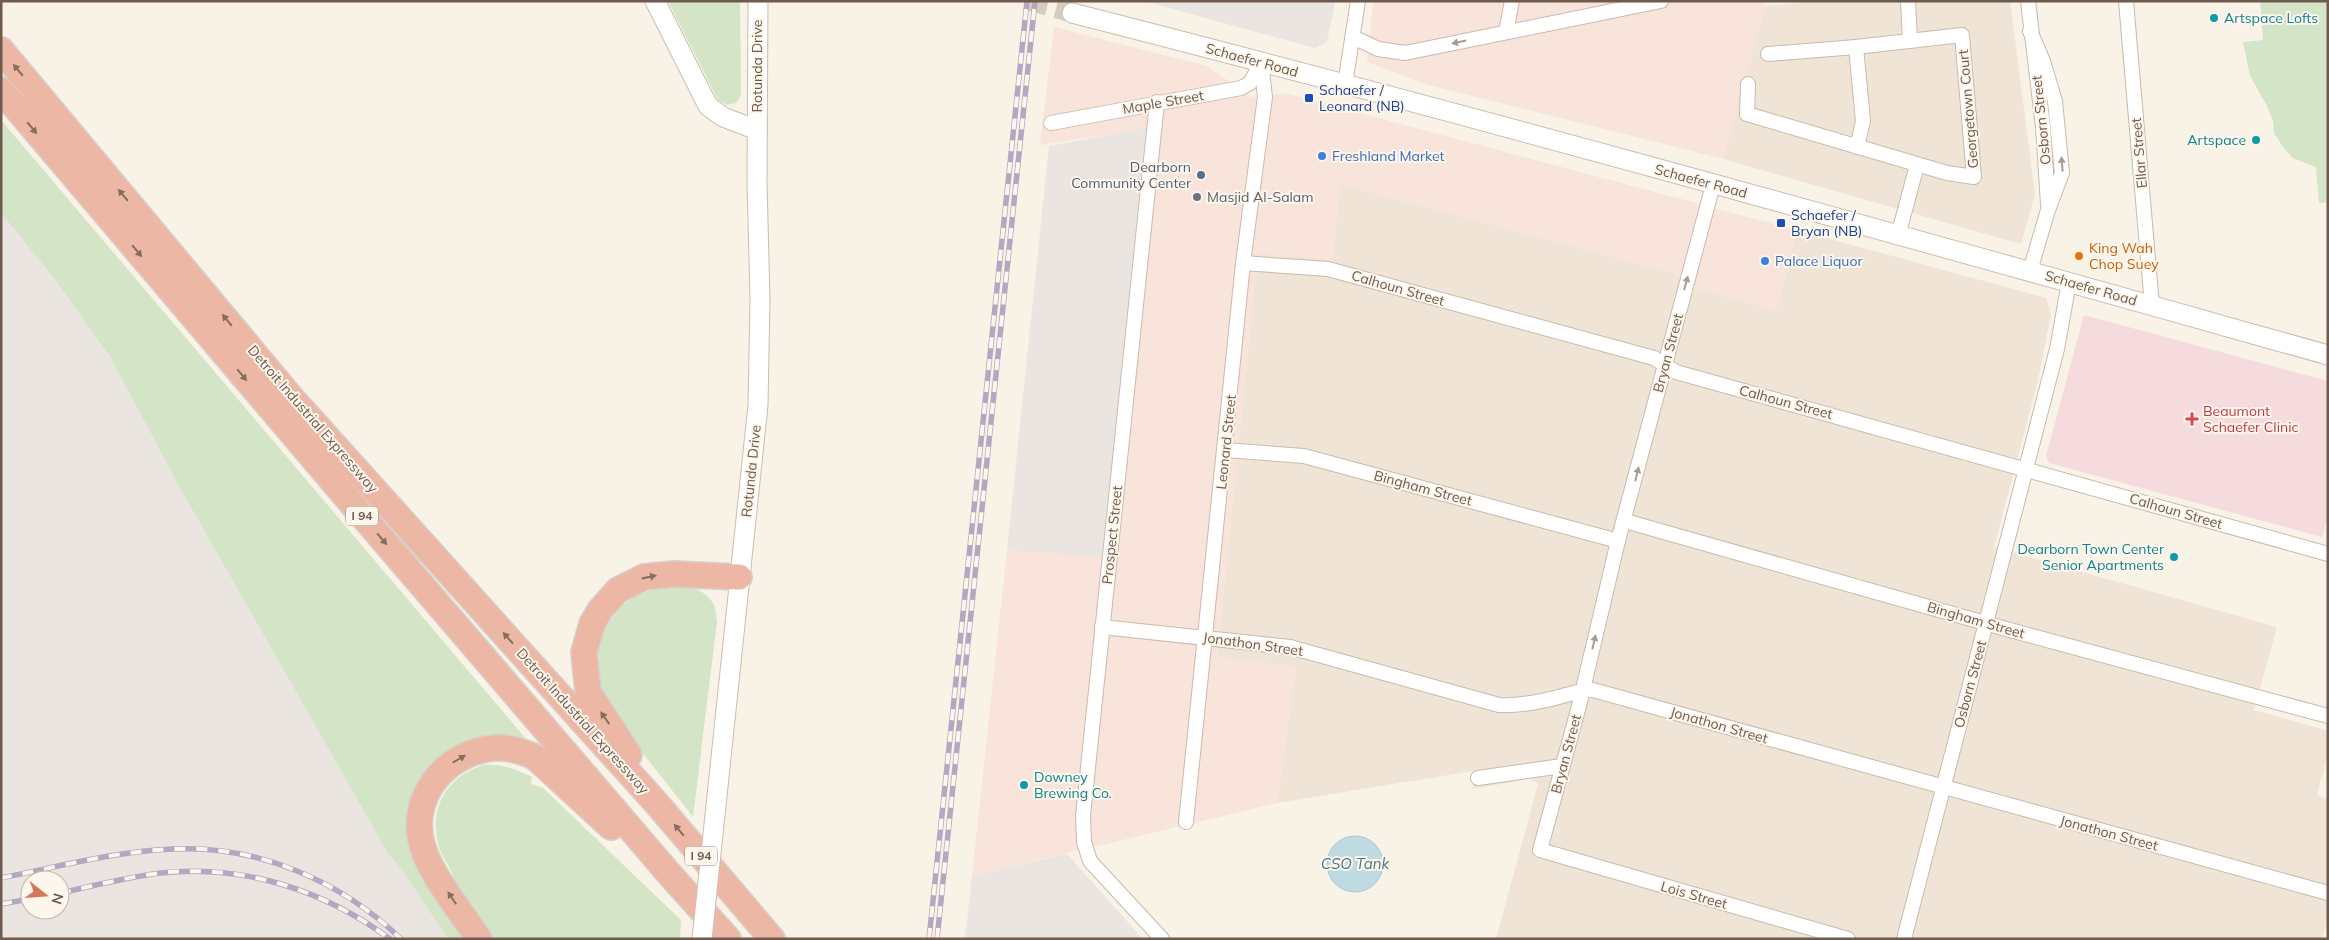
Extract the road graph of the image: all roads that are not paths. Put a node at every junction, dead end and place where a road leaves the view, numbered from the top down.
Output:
1 (654, 1) edge
2 (758, 1) edge
3 (1358, 1) edge
4 (1512, 1) edge
5 (1661, 1) edge
6 (1908, 1) edge
7 (2028, 1) edge
8 (2126, 1) edge
9 (1072, 13) tunnel mouth
10 (1506, 32) junction
11 (1353, 37) junction
12 (1910, 41) junction
13 (1856, 47) junction
14 (1, 50) edge
15 (1768, 54) dead end
16 (1261, 63) junction
17 (1345, 84) junction
18 (1748, 84) dead end
19 (1, 90) edge
20 (1157, 102) junction
21 (1052, 123) dead end
22 (757, 130) junction
23 (1857, 147) junction
24 (1917, 165) junction
25 (1713, 185) junction
26 (1898, 236) junction
27 (1243, 263) junction
28 (2030, 271) junction
29 (2069, 282) junction
30 (2152, 306) junction
31 (2328, 355) edge
32 (1664, 365) junction
33 (1225, 450) junction
34 (2026, 469) junction
35 (1625, 521) junction
36 (1618, 541) junction
37 (2328, 554) edge
38 (739, 577) junction
39 (1985, 623) junction
40 (1102, 627) junction
41 (1204, 637) junction
42 (1583, 690) junction
43 (2328, 716) edge
44 (1562, 766) junction
45 (1478, 778) dead end
46 (1943, 788) junction
47 (658, 805) junction
48 (1186, 822) dead end
49 (1540, 850) joint
50 (671, 876) junction
51 (2328, 893) edge
52 (479, 939) edge
53 (702, 939) edge
54 (728, 939) edge
55 (772, 939) edge
56 (1162, 939) edge
57 (1848, 939) edge
58 (1904, 939) edge

1 - 22 main road
2 - 22 main road, Rotunda Drive
3 - 11 street
4 - 10 street
5 - 10 street
6 - 12 street
7 - 28 street, Osborn Street
8 - 30 street, Ellar Street
9 - 16 main road, Schaefer Road
10 -> 11 street
11 - 17 street
12 - 13 street, Georgetown Court
12 - 24 street, Georgetown Court
13 - 15 street, Georgetown Court
13 - 23 street
47 -> 14 highway, Detroit Industrial Expressway / I 94
16 - 17 main road, Schaefer Road
16 - 20 street, Maple Street
16 - 27 street, Leonard Street
17 - 25 main road, Schaefer Road
18 - 23 street, Georgetown Court
19 -> 50 highway, Detroit Industrial Expressway / I 94
20 - 21 street, Maple Street
20 - 40 street, Prospect Street
22 - 38 main road, Rotunda Drive
23 - 24 street, Georgetown Court
24 - 26 street
25 - 26 main road, Schaefer Road
32 -> 25 street, Bryan Street
26 - 28 main road, Schaefer Road
27 - 32 street, Calhoun Street
27 - 33 street, Leonard Street
28 - 29 main road, Schaefer Road
29 - 30 main road, Schaefer Road
29 - 34 street, Osborn Street
30 - 31 main road, Schaefer Road
32 - 34 street, Calhoun Street
35 -> 32 street, Bryan Street
33 - 36 street, Bingham Street
33 - 41 street, Leonard Street
34 - 37 street, Calhoun Street
34 - 39 street, Osborn Street
35 - 36 street, Bryan Street
35 - 39 street, Bingham Street
42 -> 36 street, Bryan Street
47 -> 38 highway
38 - 53 main road, Rotunda Drive, bridge
39 - 43 street, Bingham Street
39 - 46 street, Osborn Street
40 - 41 street, Jonathon Street
40 - 56 street, Prospect Street
41 - 42 street, Jonathon Street
41 - 48 street, Leonard Street
42 - 44 street, Bryan Street
42 - 46 street, Jonathon Street
44 - 45 street
44 - 49 street, Bryan Street
46 - 51 street, Jonathon Street
46 - 58 street, Osborn Street
55 -> 47 highway, Detroit Industrial Expressway / I 94
49 - 57 street, Lois Street
52 -> 50 highway
50 - 54 highway, Detroit Industrial Expressway / I 94

